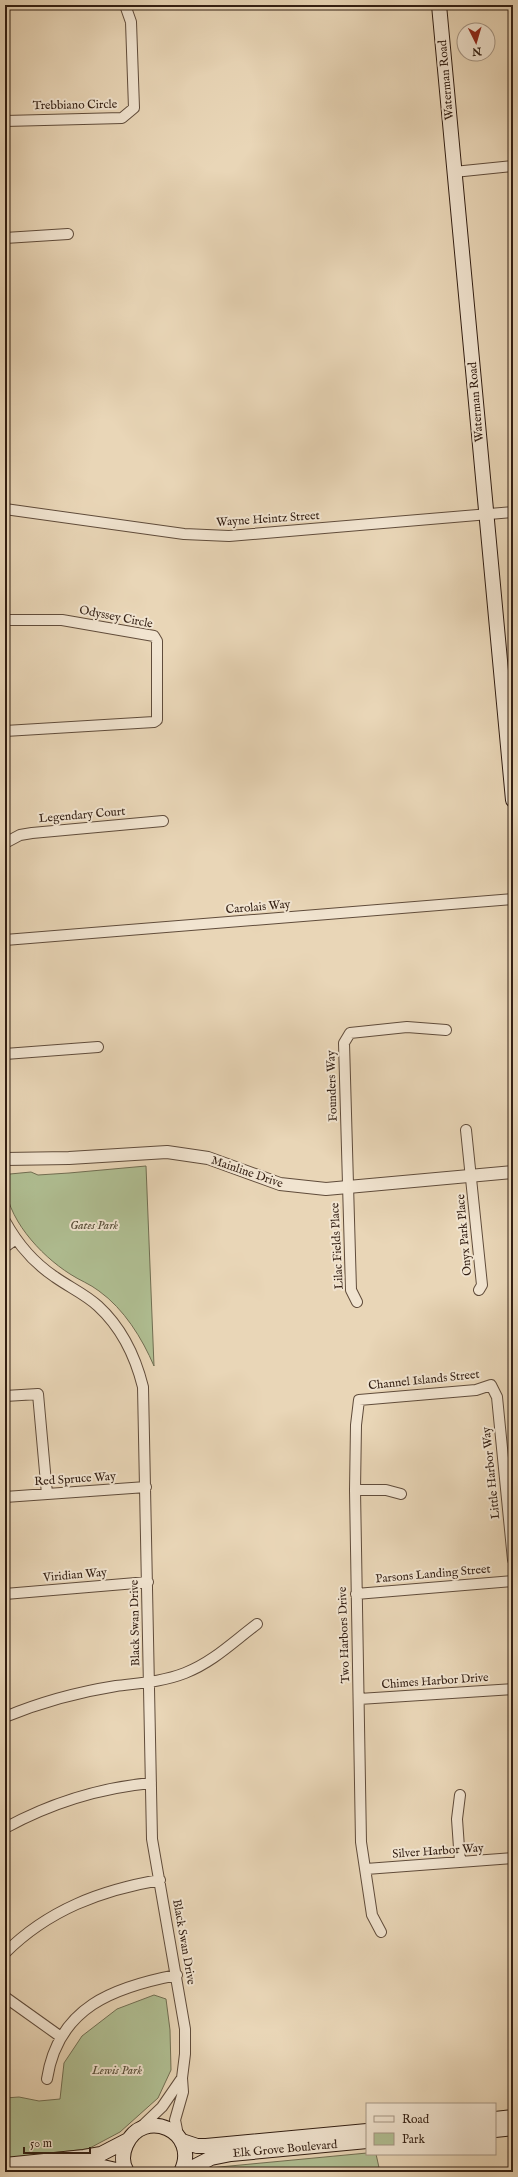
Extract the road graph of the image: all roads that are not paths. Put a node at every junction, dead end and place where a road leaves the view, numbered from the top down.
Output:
1 (125, 5) edge
2 (439, 5) edge
3 (5, 121) edge
4 (513, 166) edge
5 (454, 172) junction
6 (68, 234) dead end
7 (5, 238) edge
8 (5, 509) edge
9 (513, 512) edge
10 (487, 515) junction
11 (5, 620) edge
12 (5, 731) edge
13 (511, 746) edge
14 (513, 800) edge
15 (163, 821) dead end
16 (5, 843) edge
17 (513, 899) edge
18 (5, 940) edge
19 (446, 1030) dead end
20 (98, 1047) dead end
21 (5, 1054) edge
22 (466, 1130) dead end
23 (5, 1159) edge
24 (513, 1172) edge
25 (472, 1176) junction
26 (347, 1188) junction
27 (5, 1220) edge
28 (16, 1239) junction
29 (5, 1247) edge
30 (479, 1290) dead end
31 (357, 1302) dead end
32 (491, 1385) joint
33 (5, 1396) edge
34 (359, 1400) joint
35 (146, 1487) junction
36 (355, 1490) junction
37 (47, 1494) junction
38 (401, 1494) dead end
39 (5, 1497) edge
40 (513, 1560) edge
41 (513, 1580) edge
42 (148, 1582) junction
43 (5, 1594) edge
44 (356, 1594) junction
45 (257, 1624) dead end
46 (149, 1683) junction
47 (513, 1689) edge
48 (359, 1699) junction
49 (5, 1717) edge
50 (150, 1783) junction
51 (460, 1795) dead end
52 (5, 1828) edge
53 (513, 1858) edge
54 (460, 1862) junction
55 (366, 1869) junction
56 (160, 1880) junction
57 (381, 1932) dead end
58 (5, 1953) edge
59 (177, 1975) junction
60 (5, 1998) edge
61 (61, 2037) junction
62 (182, 2078) junction
63 (47, 2079) dead end
64 (513, 2117) edge
65 (496, 2119) edge
66 (141, 2127) junction
67 (513, 2128) edge
68 (496, 2130) edge
69 (366, 2131) edge
70 (180, 2138) junction
71 (128, 2140) junction
72 (366, 2141) edge
73 (5, 2165) edge
74 (44, 2172) edge
75 (126, 2172) edge
76 (182, 2172) edge

1 - 3 street, Trebbiano Circle
2 - 5 main road, Waterman Road
4 - 5 street
5 - 10 main road, Waterman Road
6 - 7 street
8 - 10 street, Wayne Heintz Street
9 - 10 street, Wayne Heintz Street
10 - 13 main road, Waterman Road
11 - 12 street, Odyssey Circle
13 - 14 main road, Waterman Road
15 - 16 street, Legendary Court
17 - 18 street, Carolais Way
19 - 26 street, Founders Way
20 - 21 street
22 - 25 street, Onyx Park Place
23 - 26 street, Mainline Drive
24 - 25 street, Mainline Drive
25 - 26 street, Mainline Drive
25 - 30 street, Onyx Park Place
26 - 31 street, Lilac Fields Place
27 - 28 street, Black Swan Drive
28 - 29 street
28 - 35 street, Black Swan Drive
32 - 34 street, Channel Islands Street
32 - 40 street, Little Harbor Way
33 - 37 street
34 - 36 street, Two Harbors Drive
35 - 37 street, Red Spruce Way
35 - 42 street, Black Swan Drive
36 - 38 street
36 - 44 street, Two Harbors Drive
37 - 39 street, Red Spruce Way
41 - 44 street, Parsons Landing Street
42 - 43 street, Viridian Way
42 - 46 street, Black Swan Drive
44 - 48 street, Two Harbors Drive
45 - 46 street
46 - 49 street
46 - 50 street, Black Swan Drive
47 - 48 street, Chimes Harbor Drive
48 - 55 street, Two Harbors Drive
50 - 52 street
50 - 56 street, Black Swan Drive
51 - 54 street
53 - 54 street, Silver Harbor Way
54 - 55 street, Silver Harbor Way
55 - 57 street, Two Harbors Drive
56 - 58 street
56 - 59 street, Black Swan Drive
59 - 61 street
59 - 62 street, Black Swan Drive
60 - 61 street
61 - 63 street
62 - 66 street, Black Swan Drive
62 - 70 street, Black Swan Drive
64 - 65 main road
66 - 70 main road, Elk Grove Boulevard
66 - 71 main road
67 - 68 main road
69 - 70 main road, Elk Grove Boulevard
70 - 76 main road
71 - 73 main road
71 - 75 main road
72 - 76 main road, Elk Grove Boulevard
74 - 75 main road

